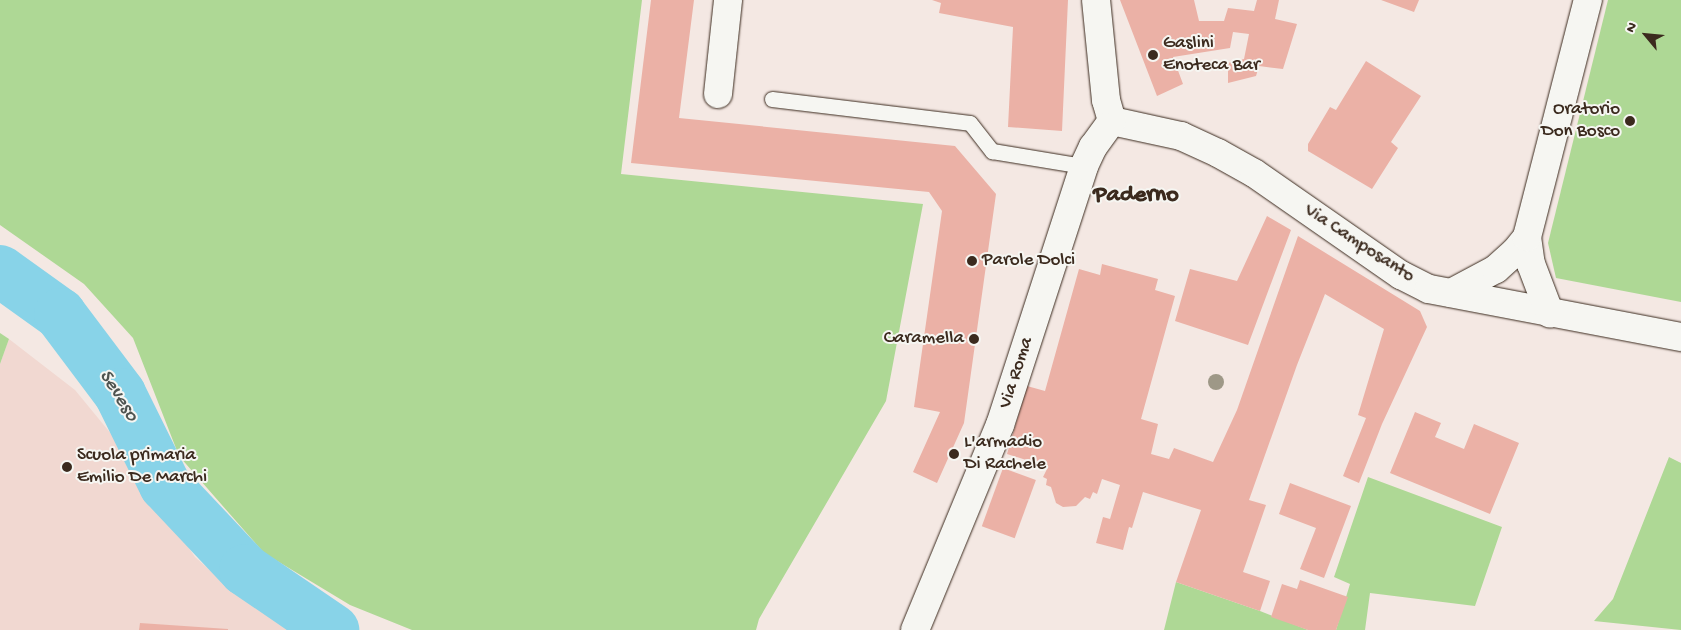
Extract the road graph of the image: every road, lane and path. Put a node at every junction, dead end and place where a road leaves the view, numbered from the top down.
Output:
1 (728, 0) edge
2 (1096, 0) edge
3 (1588, 0) edge
4 (718, 94) dead end
5 (772, 100) dead end
6 (1112, 121) junction
7 (1084, 166) junction
8 (1527, 237) junction
9 (1451, 293) junction
10 (1550, 314) junction
11 (1681, 337) edge
12 (914, 630) edge

1 - 4 street
2 - 6 street
3 - 8 street
5 - 7 lane
6 - 7 street, Via Roma
6 - 9 street, Via Camposanto
7 - 12 street, Via Roma
8 - 9 street
8 - 10 street
9 - 10 street, Via Camposanto
10 - 11 street, Via Camposanto

